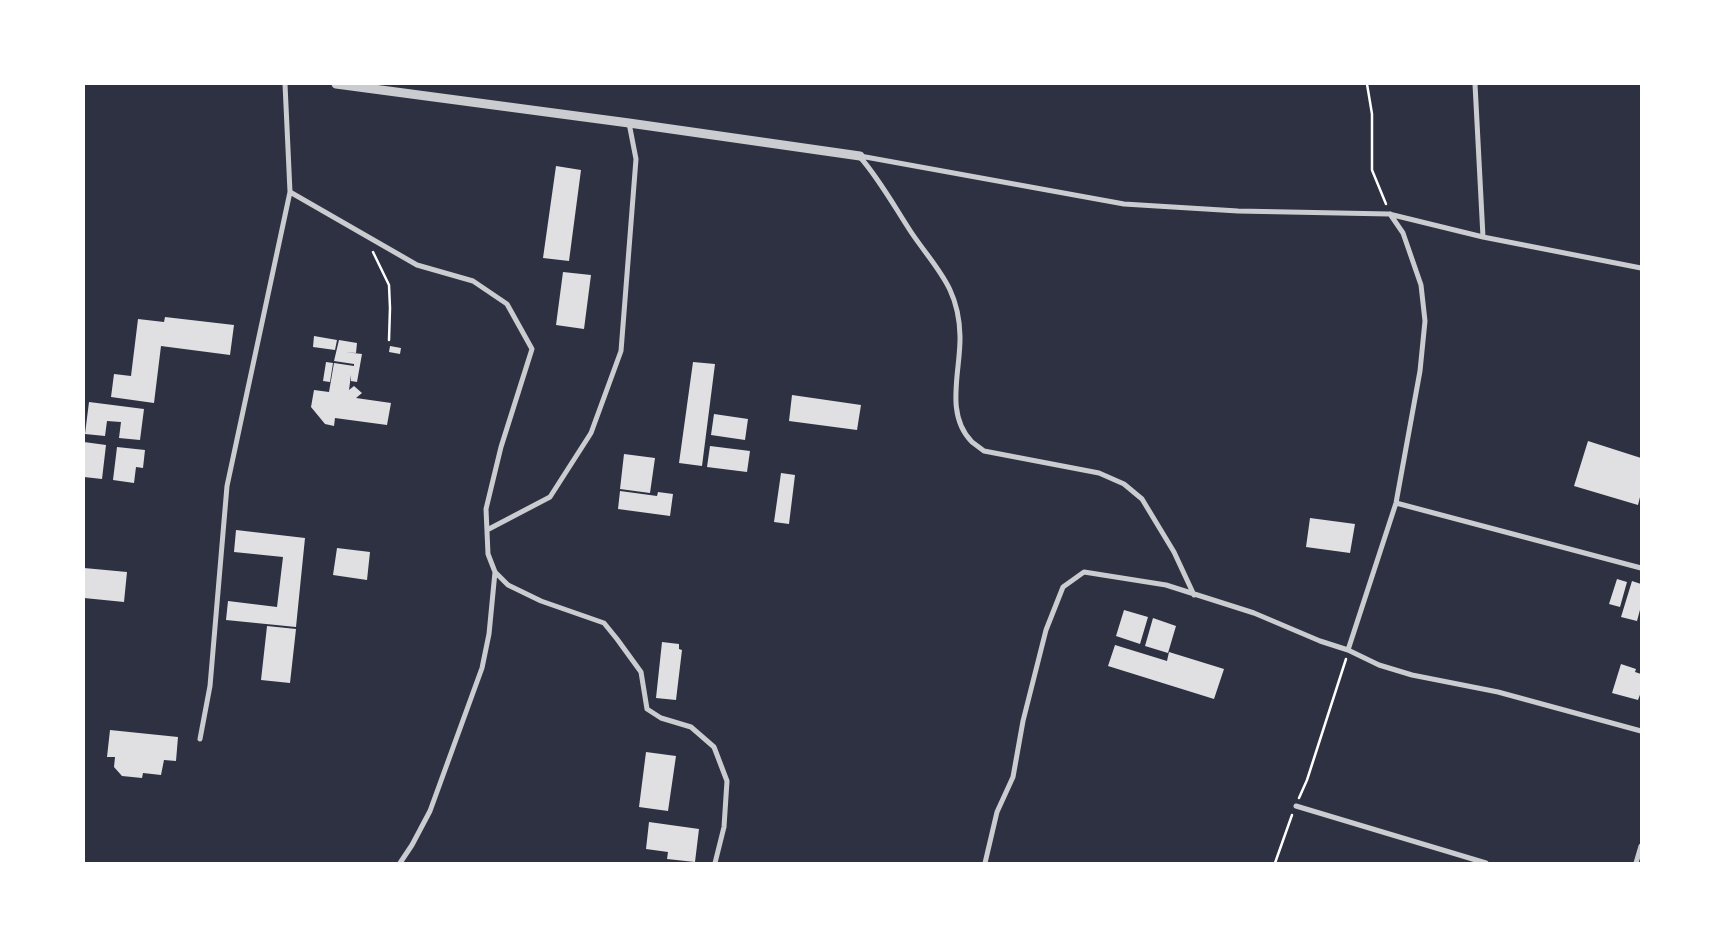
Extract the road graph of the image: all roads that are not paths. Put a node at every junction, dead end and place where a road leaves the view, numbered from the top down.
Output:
1 (285, 84) edge
2 (336, 84) edge
3 (1476, 84) edge
4 (629, 123) junction
5 (860, 156) junction
6 (290, 192) junction
7 (1390, 214) junction
8 (1483, 237) junction
9 (1641, 268) edge
10 (1396, 503) junction
11 (487, 530) junction
12 (1641, 568) edge
13 (495, 572) junction
14 (1194, 595) junction
15 (1348, 650) junction
16 (1641, 731) edge
17 (200, 739) dead end
18 (1296, 806) road end
19 (1641, 846) edge
20 (400, 863) edge
21 (715, 863) edge
22 (985, 863) edge
23 (1486, 863) edge
24 (1636, 863) edge

1 - 6 street
2 - 4 street
3 - 8 street
4 - 5 street
4 - 11 street
5 - 7 street
5 - 14 street
6 - 11 street
6 - 17 street
7 - 8 street
7 - 10 street
8 - 9 street
10 - 12 street
10 - 15 street
11 - 13 street
13 - 20 street
13 - 21 street
14 - 15 street
14 - 22 street
15 - 16 street
18 - 23 street
19 - 24 street

